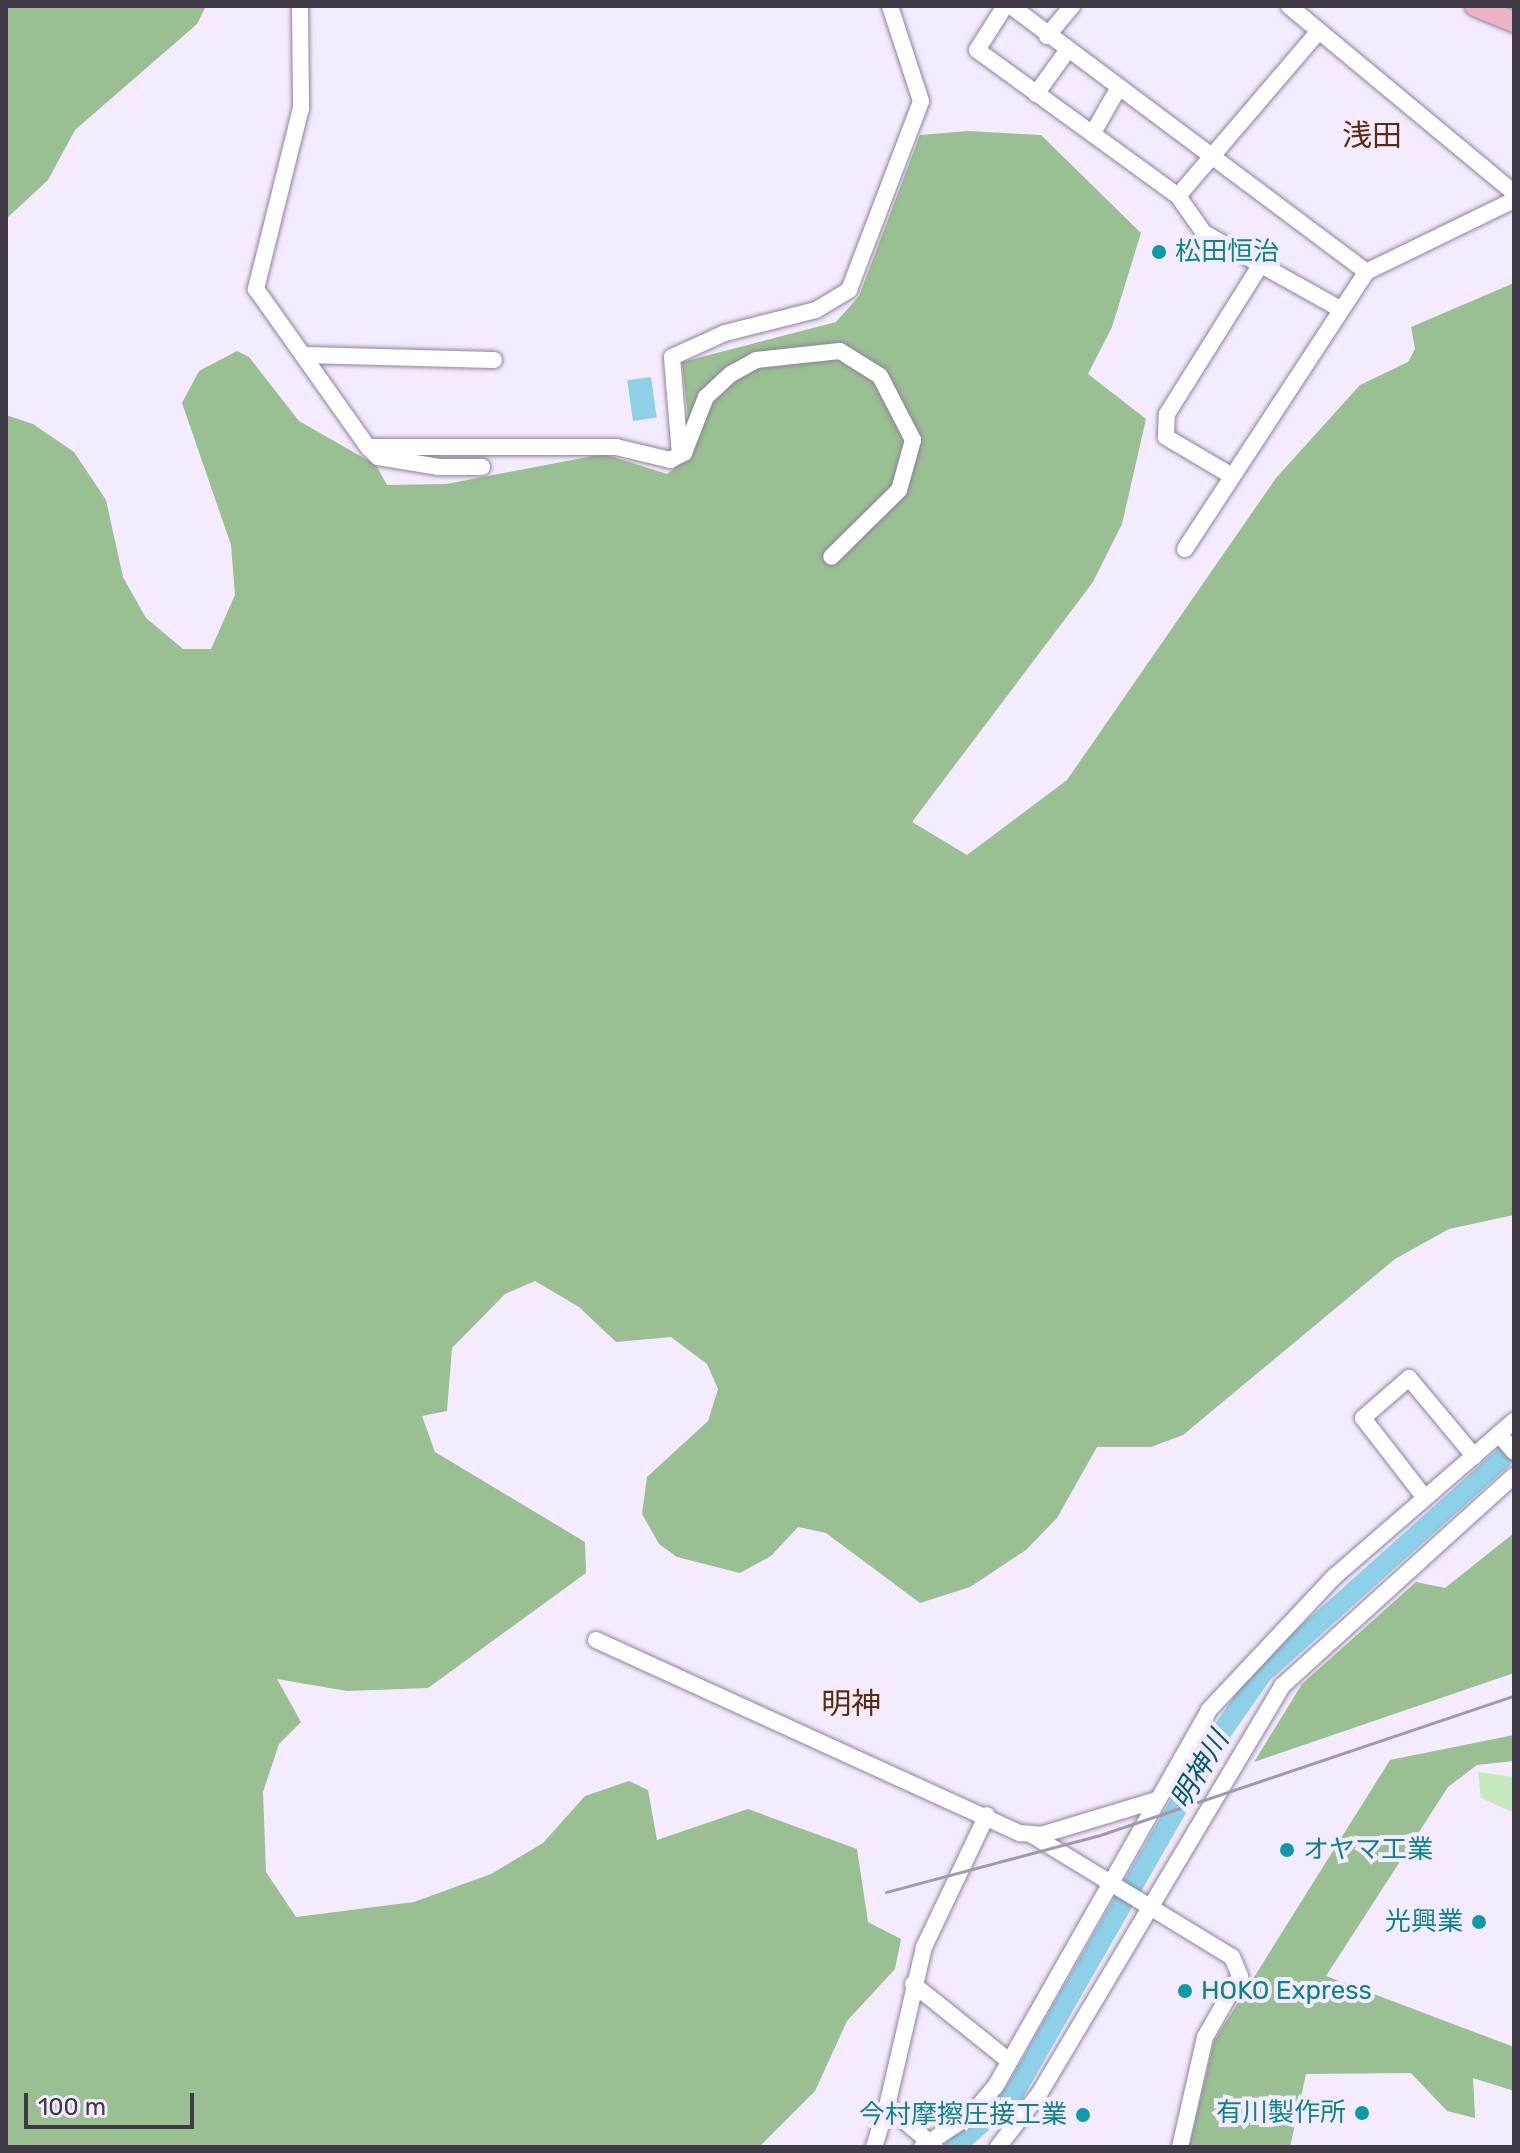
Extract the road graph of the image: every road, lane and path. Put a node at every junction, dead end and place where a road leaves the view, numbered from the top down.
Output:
1 (300, 6) edge
2 (890, 6) edge
3 (1008, 6) edge
4 (1072, 6) edge
5 (1289, 6) edge
6 (1475, 6) edge
7 (1514, 22) edge
8 (1319, 31) junction
9 (1047, 36) junction
10 (1067, 51) junction
11 (1118, 89) junction
12 (1036, 94) junction
13 (1094, 131) junction
14 (1213, 158) junction
15 (1514, 193) edge
16 (1178, 196) junction
17 (1514, 200) edge
18 (1260, 266) junction
19 (1366, 272) junction
20 (1340, 309) junction
21 (304, 355) junction
22 (494, 360) dead end
23 (368, 447) junction
24 (680, 455) junction
25 (482, 467) dead end
26 (1232, 476) junction
27 (1185, 549) dead end
28 (831, 557) dead end
29 (1514, 1421) edge
30 (1505, 1442) edge
31 (1474, 1456) junction
32 (1514, 1476) edge
33 (1425, 1498) junction
34 (596, 1640) dead end
35 (1157, 1800) junction
36 (987, 1815) junction
37 (1030, 1834) junction
38 (1114, 1883) junction
39 (1145, 1902) junction
40 (913, 1984) junction
41 (1008, 2060) junction
42 (887, 2106) junction
43 (930, 2146) edge
44 (874, 2147) edge
45 (998, 2147) edge
46 (1180, 2147) edge

1 - 21 street
2 - 24 street
3 - 9 street
3 - 12 street
4 - 9 street
5 - 8 street
6 - 7 main road
8 - 14 street
8 - 15 street
9 - 10 street
10 - 11 street
10 - 12 street
11 - 13 street
11 - 14 street
12 - 13 street
13 - 16 street
14 - 16 street
14 - 19 street
16 - 18 street
17 - 19 street
18 - 20 street
18 - 26 street
19 - 20 street
20 - 26 street
21 - 22 street
21 - 23 street
23 - 24 street
23 - 25 street
24 - 28 street
26 - 27 street
29 - 30 street
30 - 31 street
31 - 33 street
31 - 33 street
32 - 39 street
33 - 35 street
34 - 36 street
35 - 37 street
35 - 38 street
36 - 37 street
36 - 40 street
37 - 38 street
38 - 39 street
38 - 41 street
39 - 45 street
39 - 46 street
40 - 41 street
40 - 42 street
41 - 43 street
42 - 43 street
42 - 44 street

